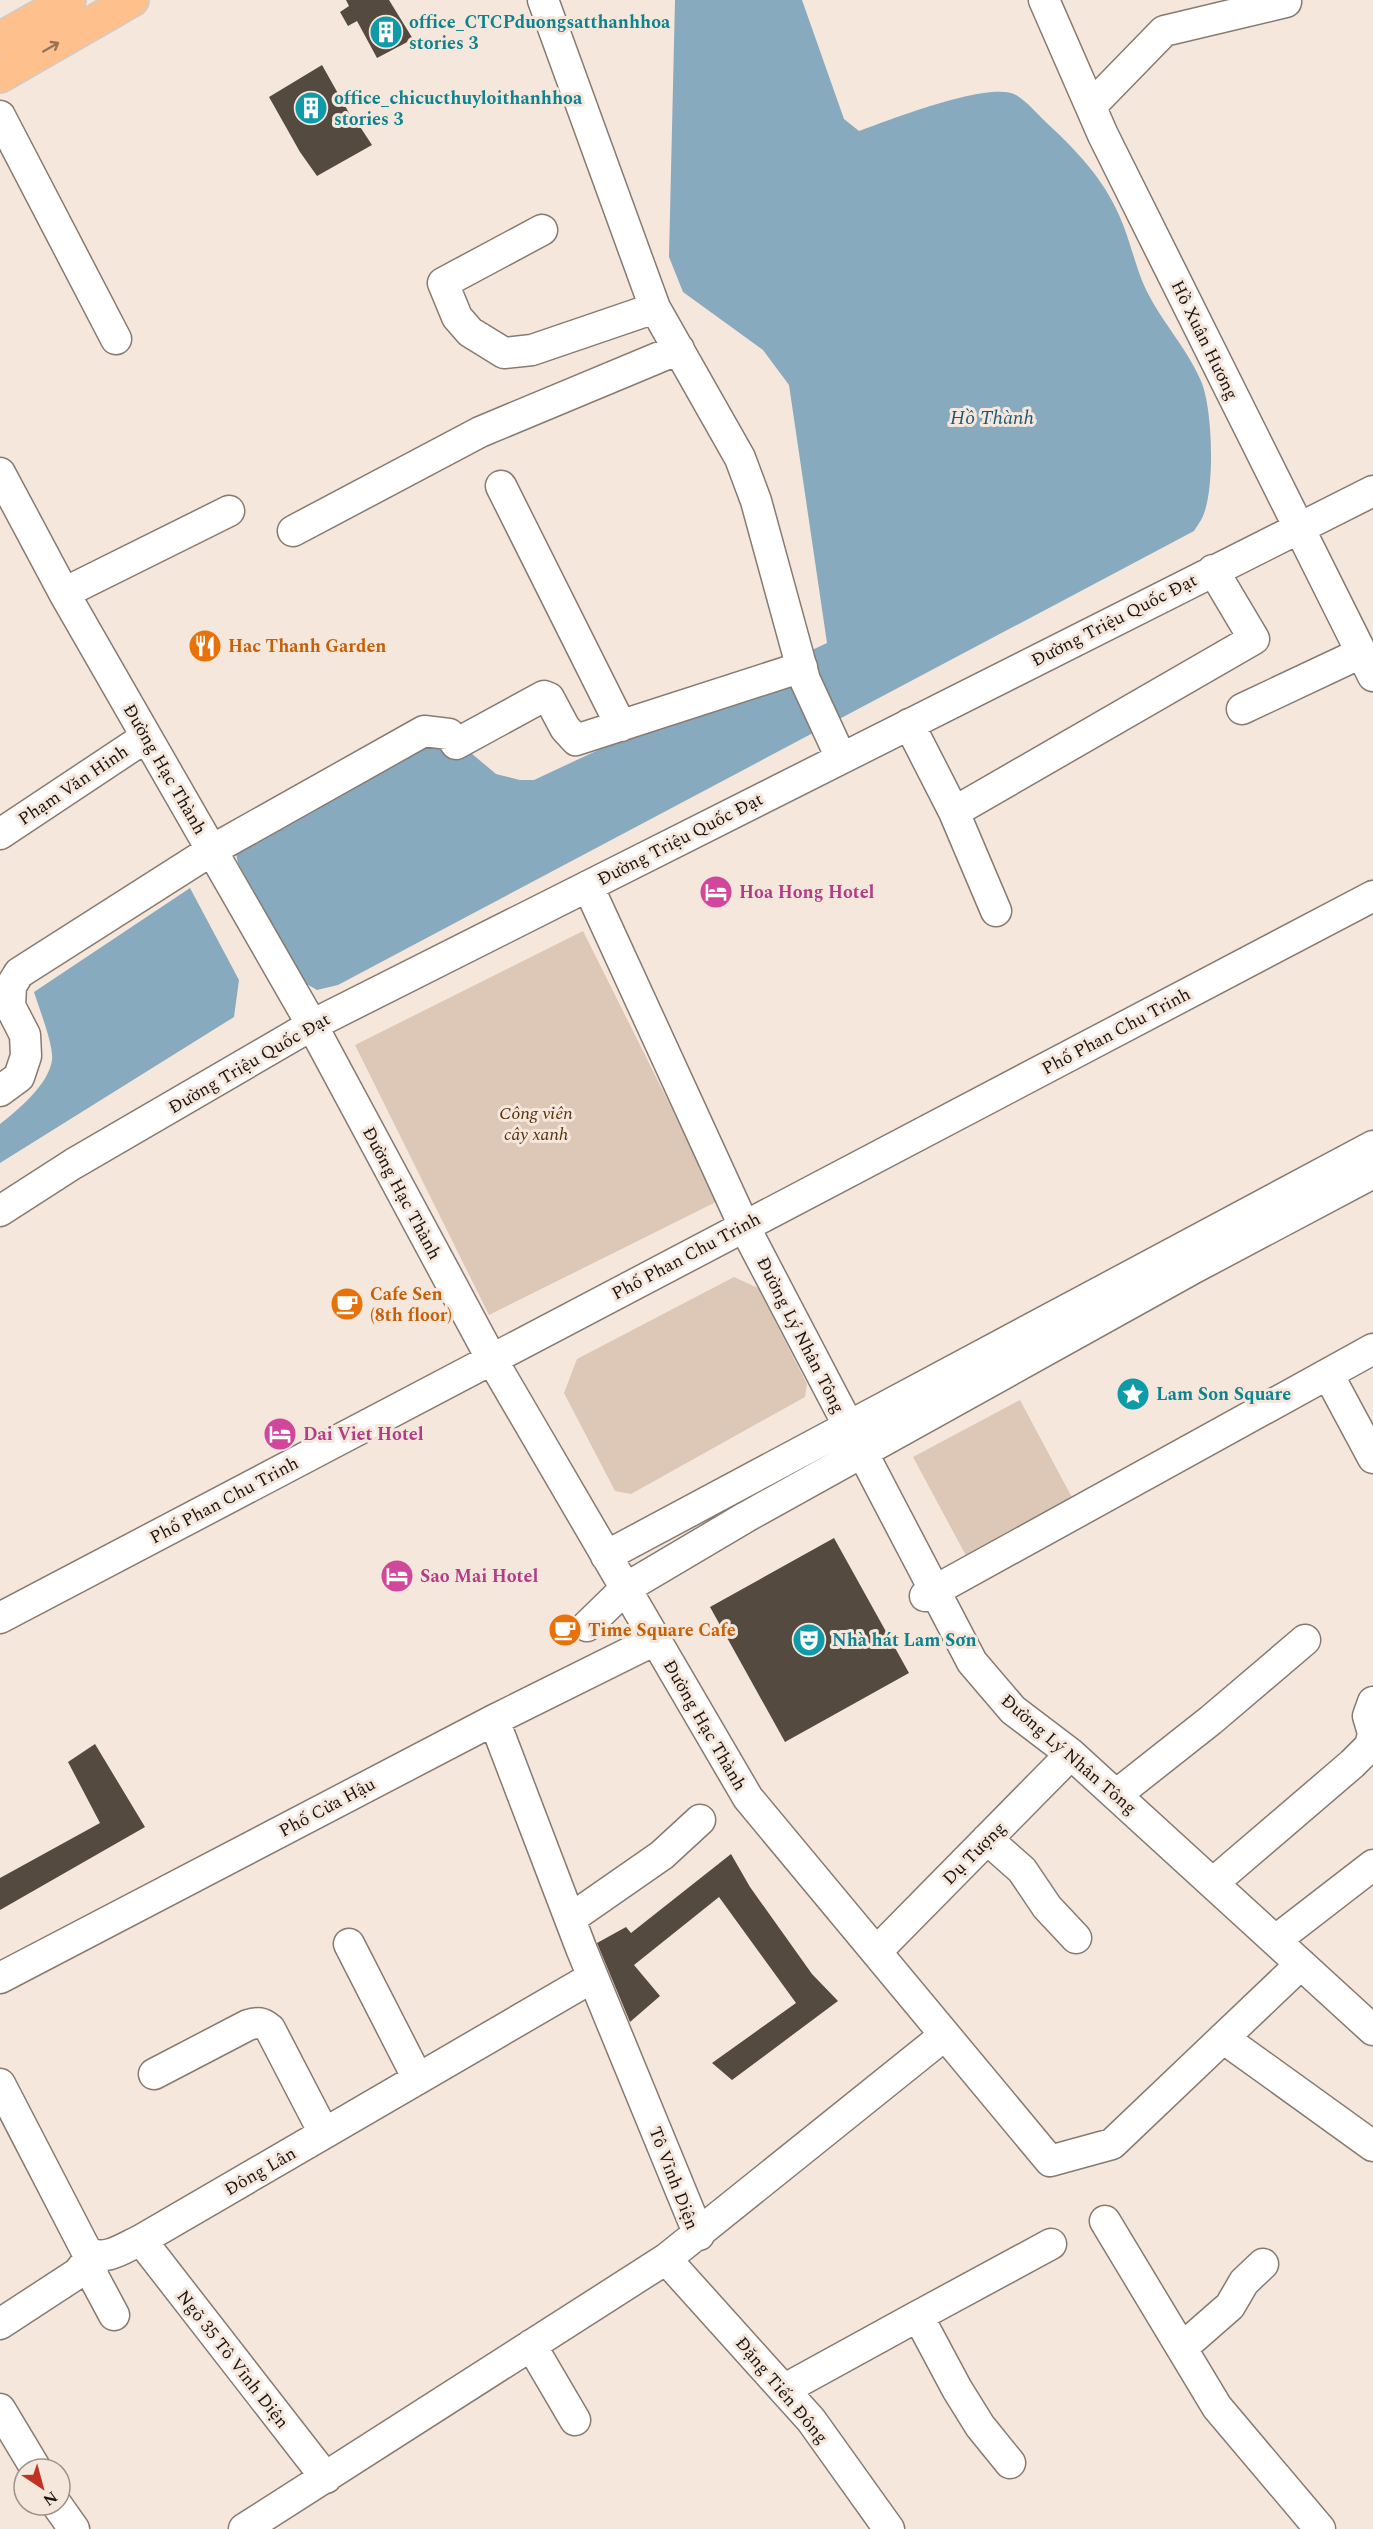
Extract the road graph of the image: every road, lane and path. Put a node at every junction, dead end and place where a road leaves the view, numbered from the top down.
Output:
1 (69, 0) edge
2 (132, 0) edge
3 (543, 0) edge
4 (1044, 0) edge
5 (1286, 2) dead end
6 (0, 39) edge
7 (0, 76) edge
8 (1091, 106) junction
9 (0, 116) edge
10 (542, 230) dead end
11 (655, 308) junction
12 (116, 339) dead end
13 (679, 349) junction
14 (0, 472) edge
15 (501, 486) dead end
16 (1373, 491) edge
17 (229, 511) dead end
18 (1299, 527) junction
19 (293, 531) dead end
20 (1213, 570) junction
21 (64, 593) junction
22 (1367, 664) edge
23 (803, 674) junction
24 (1242, 709) dead end
25 (909, 724) junction
26 (621, 726) junction
27 (146, 737) junction
28 (836, 748) junction
29 (954, 812) junction
30 (0, 834) edge
31 (212, 850) junction
32 (588, 886) junction
33 (1373, 896) edge
34 (996, 911) dead end
35 (312, 1025) junction
36 (0, 1091) edge
37 (1373, 1146) edge
38 (1373, 1173) edge
39 (0, 1211) edge
40 (744, 1226) junction
41 (1373, 1349) edge
42 (491, 1358) junction
43 (1373, 1370) edge
44 (1336, 1389) junction
45 (849, 1426) junction
46 (865, 1453) junction
47 (1373, 1458) edge
48 (606, 1556) junction
49 (626, 1588) junction
50 (932, 1595) junction
51 (0, 1618) edge
52 (587, 1626) dead end
53 (656, 1640) junction
54 (1305, 1640) dead end
55 (1373, 1702) edge
56 (494, 1720) junction
57 (1372, 1738) edge
58 (1071, 1754) junction
59 (1116, 1795) junction
60 (700, 1820) dead end
61 (987, 1839) junction
62 (1373, 1865) edge
63 (1213, 1883) junction
64 (570, 1919) junction
65 (1076, 1938) dead end
66 (1276, 1940) junction
67 (349, 1944) dead end
68 (876, 1952) junction
69 (1301, 1964) junction
70 (593, 1977) junction
71 (0, 1978) edge
72 (1373, 2030) edge
73 (945, 2035) junction
74 (1223, 2038) junction
75 (154, 2074) dead end
76 (418, 2079) junction
77 (0, 2084) edge
78 (324, 2133) junction
79 (1373, 2146) edge
80 (1106, 2221) dead end
81 (699, 2235) junction
82 (141, 2240) junction
83 (1051, 2244) dead end
84 (93, 2256) junction
85 (666, 2259) junction
86 (1263, 2264) dead end
87 (114, 2315) dead end
88 (918, 2316) junction
89 (0, 2324) edge
90 (531, 2345) junction
91 (1182, 2348) junction
92 (785, 2389) junction
93 (0, 2409) edge
94 (575, 2420) dead end
95 (29, 2457) edge
96 (1010, 2463) dead end
97 (326, 2478) junction
98 (244, 2529) edge
99 (888, 2529) edge
100 (1320, 2529) edge

1 - 6 main road
7 -> 2 main road
3 - 11 street
4 - 8 street, Hồ Xuân Hương
5 - 8 street
8 - 18 street, Hồ Xuân Hương
9 - 12 street
10 - 11 street
11 - 13 street
13 - 19 street
13 - 23 street
14 - 21 street, Đường Hạc Thành
15 - 26 street
16 - 18 street, Đường Triệu Quốc Đạt
17 - 21 street
18 - 20 street, Đường Triệu Quốc Đạt
18 - 22 street, Hồ Xuân Hương
20 - 25 street, Đường Triệu Quốc Đạt
20 - 29 street
21 - 27 street, Đường Hạc Thành
22 - 24 street
23 - 26 street
23 - 28 street
25 - 28 street, Đường Triệu Quốc Đạt
25 - 29 street
26 - 31 street
27 - 30 street, Phạm Văn Hinh
27 - 31 street, Đường Hạc Thành
28 - 32 street, Đường Triệu Quốc Đạt
29 - 34 street
31 - 35 street, Đường Hạc Thành
31 - 36 street
32 - 35 street, Đường Triệu Quốc Đạt
32 - 40 street, Đường Lý Nhân Tông
33 - 40 street, Phố Phan Chu Trinh
35 - 39 street, Đường Triệu Quốc Đạt
35 - 42 street, Đường Hạc Thành
37 - 45 street
38 - 46 street
40 - 42 street, Phố Phan Chu Trinh
40 - 45 street, Đường Lý Nhân Tông
41 - 50 street
42 - 48 street, Đường Hạc Thành
42 - 51 street, Phố Phan Chu Trinh
43 - 44 street
44 - 47 street
44 - 50 street
45 - 46 street, Đường Lý Nhân Tông
45 - 48 street
46 - 49 street
46 - 50 street, Đường Lý Nhân Tông
48 - 49 street, Đường Hạc Thành
49 - 52 street
49 - 53 street, Đường Hạc Thành
50 - 58 street, Đường Lý Nhân Tông
53 - 56 street, Phố Cửa Hậu
53 - 68 street, Đường Hạc Thành
54 - 59 street
55 - 57 street
56 - 64 street, Tô Vĩnh Diện
56 - 71 street, Phố Cửa Hậu
57 - 63 street
58 - 59 street, Đường Lý Nhân Tông
58 - 61 street, Dụ Tượng
59 - 63 street, Đường Lý Nhân Tông
60 - 64 street
61 - 65 street
61 - 68 street, Dụ Tượng
62 - 66 street
63 - 66 street, Đường Lý Nhân Tông
64 - 70 street, Tô Vĩnh Diện
66 - 69 street, Đường Lý Nhân Tông
67 - 76 street
68 - 73 street, Đường Hạc Thành
69 - 72 street, Đường Lý Nhân Tông
69 - 74 street
70 - 76 street, Đông Lân
70 - 81 street, Tô Vĩnh Diện
73 - 74 street, Đường Hạc Thành
73 - 81 street
74 - 79 street
75 - 78 street
76 - 78 street, Đông Lân
77 - 84 street
78 - 82 street, Đông Lân
80 - 91 street
81 - 85 street, Tô Vĩnh Diện
82 - 84 street, Đông Lân
82 - 97 street, Ngõ 35 Tô Vĩnh Diện
83 - 88 street
84 - 87 street
84 - 89 street
85 - 90 street, Tô Vĩnh Diện
85 - 92 street, Đặng Tiến Đông
86 - 91 street
88 - 92 street
88 - 96 street
90 - 94 street
90 - 97 street, Tô Vĩnh Diện
91 - 100 street
92 - 99 street, Đặng Tiến Đông
93 - 95 street
97 - 98 street, Tô Vĩnh Diện

